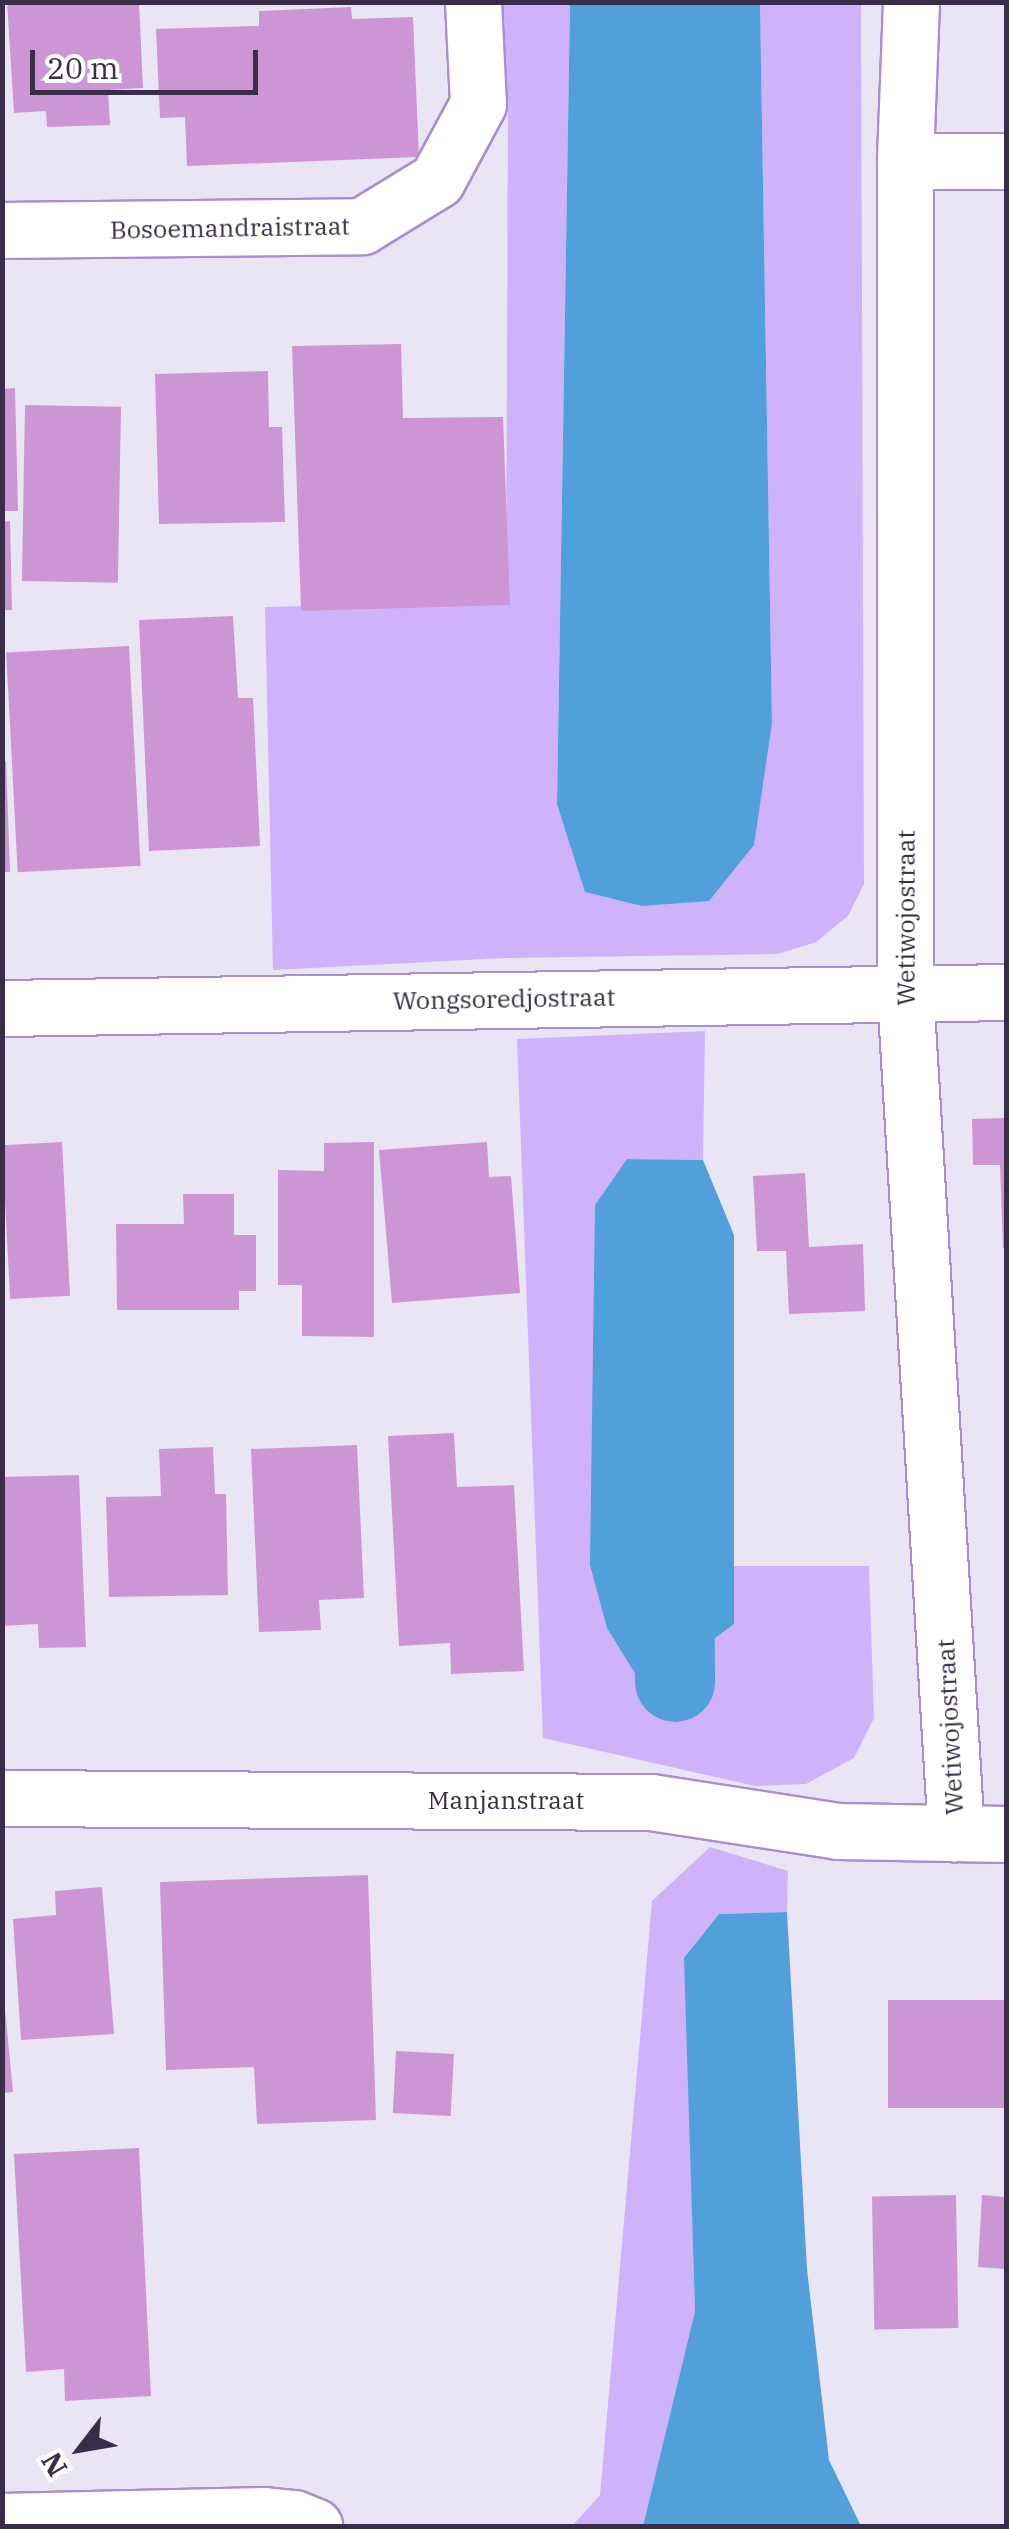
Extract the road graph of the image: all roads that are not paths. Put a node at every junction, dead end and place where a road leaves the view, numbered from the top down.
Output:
1 (474, 2) edge
2 (911, 2) edge
3 (905, 161) junction
4 (1006, 161) edge
5 (2, 230) edge
6 (1006, 992) edge
7 (905, 993) junction
8 (2, 1008) edge
9 (2, 1798) edge
10 (981, 1833) edge
11 (2, 2521) edge
12 (314, 2526) edge

1 - 5 street, Bosoemandraistraat
2 - 3 street, Wetiwojostraat
3 - 4 street
3 - 7 street, Wetiwojostraat
6 - 7 street, Wongsoredjostraat
7 - 8 street, Wongsoredjostraat
7 - 10 street, Wetiwojostraat
9 - 10 street, Manjanstraat
11 - 12 street

